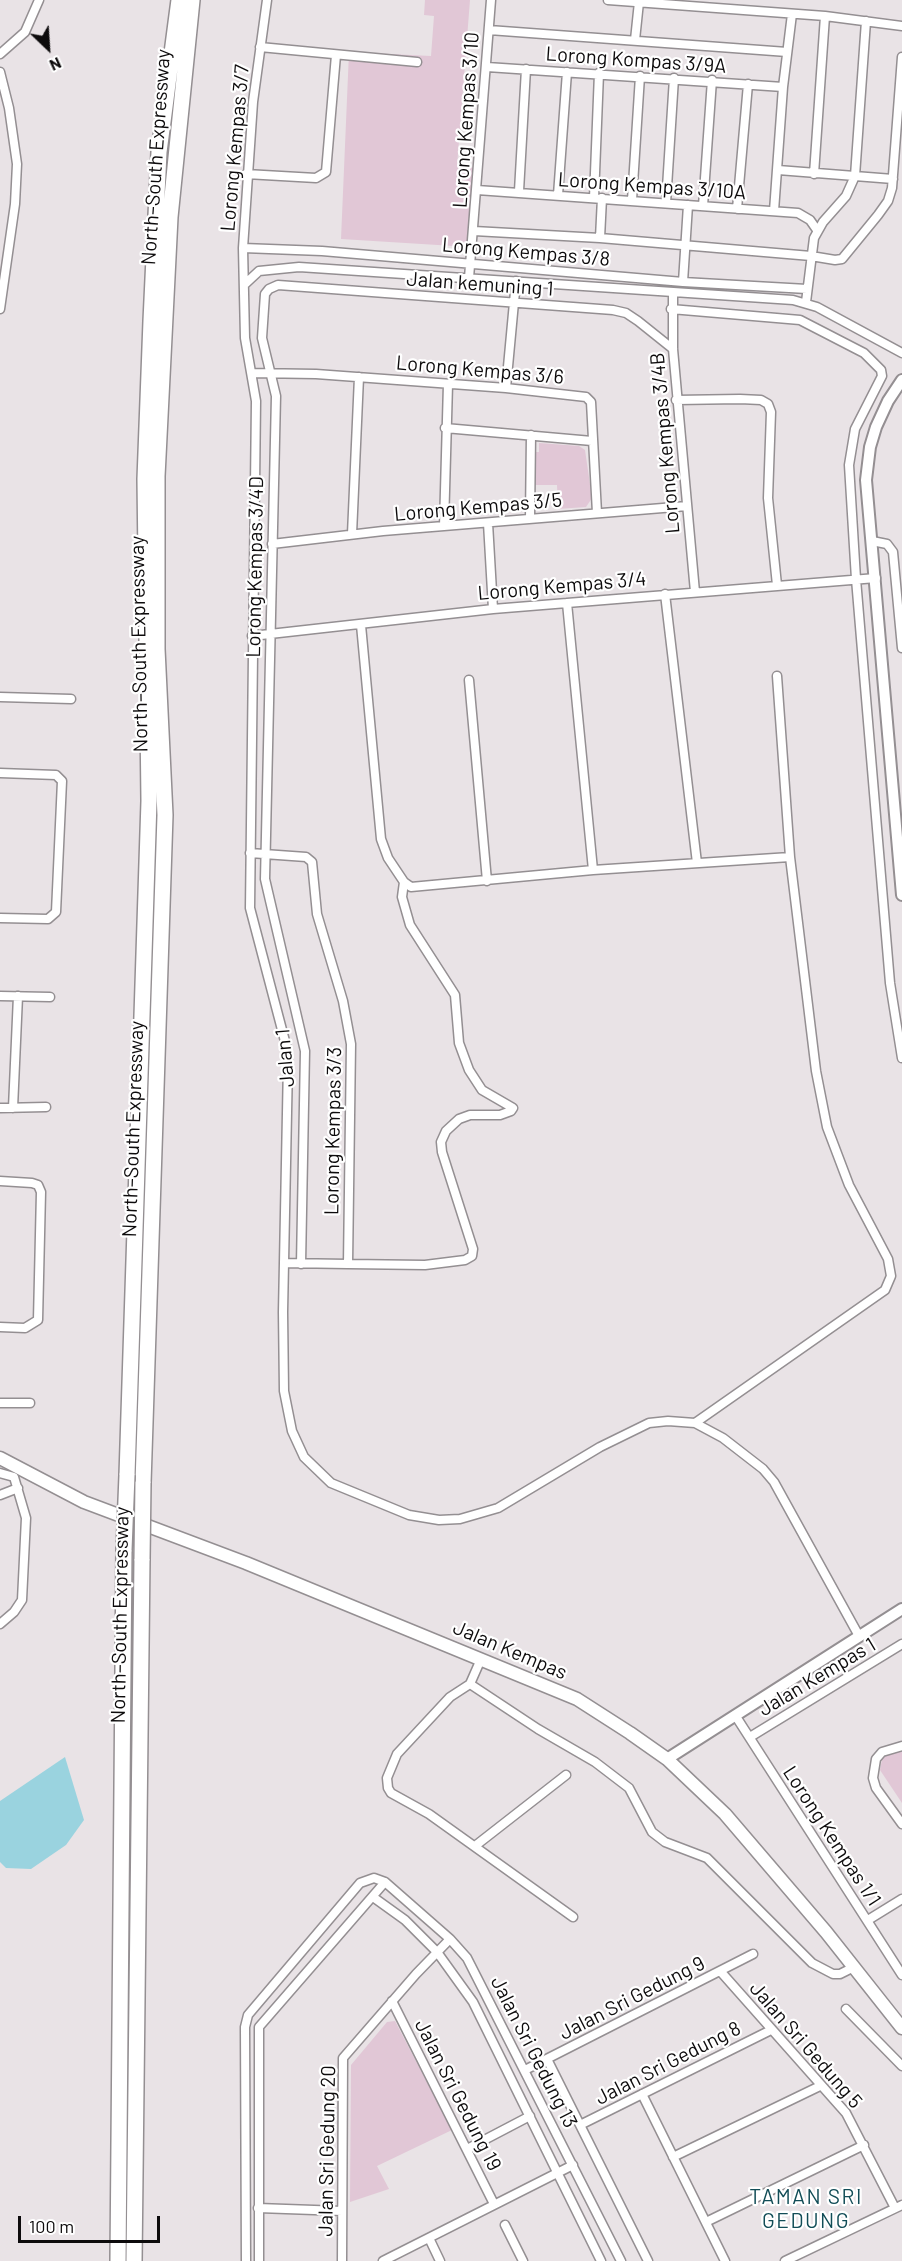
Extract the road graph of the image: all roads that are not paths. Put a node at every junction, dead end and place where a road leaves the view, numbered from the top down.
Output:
1 (39, 0) edge
2 (179, 0) edge
3 (192, 0) edge
4 (267, 0) edge
5 (491, 0) edge
6 (608, 0) edge
7 (639, 2) junction
8 (792, 14) junction
9 (825, 16) junction
10 (866, 21) junction
11 (902, 26) edge
12 (489, 30) junction
13 (635, 40) junction
14 (260, 47) junction
15 (787, 52) junction
16 (0, 54) edge
17 (336, 55) junction
18 (902, 57) edge
19 (417, 62) dead end
20 (487, 67) junction
21 (526, 69) junction
22 (0, 72) edge
23 (567, 72) junction
24 (599, 73) junction
25 (639, 75) junction
26 (674, 78) junction
27 (711, 80) junction
28 (748, 84) junction
29 (783, 87) junction
30 (778, 170) junction
31 (246, 174) junction
32 (814, 174) junction
33 (855, 176) junction
34 (893, 179) junction
35 (477, 190) junction
36 (519, 191) junction
37 (558, 195) junction
38 (598, 198) junction
39 (632, 200) junction
40 (666, 203) junction
41 (688, 205) junction
42 (703, 206) junction
43 (737, 209) junction
44 (774, 211) junction
45 (817, 230) junction
46 (474, 231) junction
47 (600, 238) junction
48 (686, 245) junction
49 (243, 248) junction
50 (811, 256) junction
51 (470, 265) junction
52 (469, 278) junction
53 (516, 281) junction
54 (683, 282) junction
55 (245, 284) junction
56 (273, 287) joint
57 (807, 289) junction
58 (673, 292) junction
59 (806, 303) junction
60 (514, 304) junction
61 (0, 309) edge
62 (671, 309) junction
63 (673, 349) junction
64 (902, 353) edge
65 (252, 373) junction
66 (271, 374) junction
67 (359, 377) junction
68 (902, 380) edge
69 (448, 384) junction
70 (506, 388) junction
71 (676, 400) junction
72 (445, 428) junction
73 (531, 435) junction
74 (592, 441) junction
75 (687, 506) junction
76 (597, 513) junction
77 (530, 518) junction
78 (488, 523) junction
79 (444, 526) junction
80 (352, 534) junction
81 (872, 542) junction
82 (272, 544) junction
83 (876, 578) junction
84 (856, 579) junction
85 (777, 585) junction
86 (695, 592) junction
87 (665, 594) junction
88 (567, 603) junction
89 (493, 609) junction
90 (361, 625) junction
91 (270, 634) junction
92 (252, 636) junction
93 (902, 648) edge
94 (777, 676) dead end
95 (469, 680) dead end
96 (0, 697) edge
97 (71, 699) dead end
98 (0, 773) edge
99 (250, 853) junction
100 (266, 854) junction
101 (790, 857) junction
102 (697, 863) junction
103 (593, 870) junction
104 (487, 881) junction
105 (404, 882) junction
106 (902, 895) edge
107 (0, 918) edge
108 (0, 996) edge
109 (18, 996) junction
110 (50, 997) dead end
111 (902, 1058) edge
112 (46, 1107) dead end
113 (0, 1108) edge
114 (13, 1108) junction
115 (0, 1181) edge
116 (285, 1263) junction
117 (301, 1263) junction
118 (348, 1264) junction
119 (0, 1328) edge
120 (0, 1403) edge
121 (30, 1403) dead end
122 (695, 1423) junction
123 (0, 1458) edge
124 (0, 1473) edge
125 (16, 1473) junction
126 (18, 1488) junction
127 (0, 1495) edge
128 (902, 1609) edge
129 (0, 1624) edge
130 (860, 1636) junction
131 (902, 1644) edge
132 (481, 1659) junction
133 (470, 1684) junction
134 (735, 1715) junction
135 (750, 1737) junction
136 (902, 1746) edge
137 (667, 1759) junction
138 (566, 1775) dead end
139 (902, 1824) edge
140 (475, 1846) junction
141 (386, 1882) junction
142 (373, 1897) junction
143 (902, 1899) edge
144 (573, 1917) dead end
145 (868, 1920) junction
146 (450, 1939) junction
147 (437, 1952) junction
148 (753, 1954) dead end
149 (854, 1967) junction
150 (721, 1972) junction
151 (902, 1975) edge
152 (392, 2001) junction
153 (846, 2009) dead end
154 (902, 2028) edge
155 (771, 2030) junction
156 (547, 2059) junction
157 (902, 2066) edge
158 (525, 2070) junction
159 (820, 2086) junction
160 (642, 2094) junction
161 (530, 2116) junction
162 (580, 2125) junction
163 (864, 2145) junction
164 (467, 2149) junction
165 (673, 2157) junction
166 (573, 2165) junction
167 (558, 2172) junction
168 (494, 2204) junction
169 (898, 2206) edge
170 (258, 2208) junction
171 (342, 2211) junction
172 (706, 2222) junction
173 (505, 2225) dead end
174 (429, 2238) junction
175 (118, 2261) edge
176 (134, 2261) edge
177 (246, 2261) edge
178 (259, 2261) edge
179 (342, 2261) edge
180 (383, 2261) edge
181 (440, 2261) edge
182 (523, 2261) edge
183 (601, 2261) edge
184 (621, 2261) edge
185 (648, 2261) edge
186 (725, 2261) edge
187 (785, 2261) edge

1 - 16 street
2 - 175 highway, North–South Expressway, bridge
3 - 176 highway, North–South Expressway, bridge
4 - 14 street, Lorong Kempas 3/7
5 - 12 street, Lorong Kempas 3/10
6 - 7 street
7 - 8 street
7 - 13 street
8 - 9 street
8 - 15 street
9 - 10 street
9 - 32 street
10 - 11 street
10 - 33 street
12 - 13 street
12 - 20 street, Lorong Kempas 3/10
13 - 15 street
14 - 17 street
14 - 31 street, Lorong Kempas 3/7
15 - 29 street
17 - 19 street
17 - 31 street
18 - 34 street
20 - 21 street, Lorong Kompas 3/9A
20 - 35 street, Lorong Kempas 3/10
21 - 23 street, Lorong Kompas 3/9A
21 - 36 street
22 - 61 street
23 - 24 street, Lorong Kompas 3/9A
23 - 37 street
24 - 25 street, Lorong Kompas 3/9A
24 - 38 street
25 - 26 street, Lorong Kompas 3/9A
25 - 39 street
26 - 27 street, Lorong Kompas 3/9A
26 - 40 street
27 - 28 street, Lorong Kompas 3/9A
27 - 42 street
28 - 29 street, Lorong Kompas 3/9A
28 - 43 street
29 - 30 street
30 - 32 street
30 - 44 street
31 - 49 street, Lorong Kempas 3/7
32 - 33 street
33 - 34 street
33 - 45 street
34 - 50 street
35 - 36 street, Lorong Kempas 3/10A
35 - 46 street, Lorong Kempas 3/10
36 - 37 street, Lorong Kempas 3/10A
37 - 38 street, Lorong Kempas 3/10A
38 - 39 street, Lorong Kempas 3/10A
38 - 47 street
39 - 40 street, Lorong Kempas 3/10A
40 - 41 street, Lorong Kempas 3/10A
41 - 42 street, Lorong Kempas 3/10A
41 - 48 street
42 - 43 street, Lorong Kempas 3/10A
43 - 44 street, Lorong Kempas 3/10A
44 - 45 street, Lorong Kempas 3/10A
45 - 50 street
46 - 47 street
46 - 51 street, Lorong Kempas 3/10
47 - 48 street
48 - 50 street
48 - 54 street
49 - 51 street, Lorong Kempas 3/8
49 - 55 street, Lorong Kempas 3/7
50 - 57 street
51 - 52 street, Lorong Kempas 3/10
51 - 54 street, Lorong Kempas 3/8
52 - 53 street
52 - 55 street
53 - 58 street
53 - 60 street
54 - 57 street, Lorong Kempas 3/8
55 - 65 street, Lorong Kempas 3/7
56 - 60 street, Jalan kemuning 1
56 - 66 street, Lorong Kempas 3/4D
57 - 59 street
58 - 59 street
58 - 62 street, Lorong Kempas 3/4B
59 - 64 street
60 - 63 street, Jalan kemuning 1
60 - 70 street
62 - 63 street, Lorong Kempas 3/4B
62 - 84 street
63 - 71 street, Lorong Kempas 3/4B
65 - 66 street, Lorong Kempas 3/6
65 - 92 street, Lorong Kempas 3/7
66 - 67 street, Lorong Kempas 3/6
66 - 82 street, Lorong Kempas 3/4D
67 - 69 street, Lorong Kempas 3/6
67 - 80 street
68 - 81 street
69 - 70 street, Lorong Kempas 3/6
69 - 72 street
70 - 74 street, Lorong Kempas 3/6
71 - 75 street, Lorong Kempas 3/4B
71 - 85 street
72 - 73 street
72 - 79 street
73 - 74 street
73 - 77 street
74 - 76 street, Lorong Kempas 3/6
75 - 76 street, Lorong Kempas 3/5
75 - 86 street, Lorong Kempas 3/4B
76 - 77 street, Lorong Kempas 3/5
77 - 78 street, Lorong Kempas 3/5
78 - 79 street, Lorong Kempas 3/5
78 - 89 street
79 - 80 street, Lorong Kempas 3/5
80 - 82 street, Lorong Kempas 3/5
81 - 83 street
81 - 93 street
82 - 91 street, Lorong Kempas 3/4D
83 - 84 street, Lorong Kempas 3/4
83 - 106 street
84 - 85 street, Lorong Kempas 3/4
84 - 111 street
85 - 86 street, Lorong Kempas 3/4
86 - 87 street, Lorong Kempas 3/4
87 - 88 street, Lorong Kempas 3/4
87 - 102 street
88 - 89 street, Lorong Kempas 3/4
88 - 103 street
89 - 90 street, Lorong Kempas 3/4
90 - 91 street, Lorong Kempas 3/4
90 - 105 street
91 - 92 street, Lorong Kempas 3/4
91 - 100 street, Lorong Kempas 3/4D
92 - 99 street, Lorong Kempas 3/7
94 - 101 street
95 - 104 street
96 - 97 street
98 - 107 street
99 - 100 street, Lorong Kempas 3/3
99 - 116 street, Lorong Kempas 3/7
100 - 117 street, Jalan 1
100 - 118 street, Lorong Kempas 3/3
101 - 102 street
101 - 122 street
102 - 103 street
103 - 104 street
104 - 105 street
105 - 118 street
108 - 109 street
109 - 110 street
109 - 114 street
112 - 114 street
113 - 114 street
115 - 119 street
116 - 117 street
116 - 122 street, Lorong Kempas 3/7
117 - 118 street
120 - 121 street
122 - 130 street
123 - 125 main road, Jalan Kempas
124 - 125 street
125 - 126 street
125 - 132 main road, Jalan Kempas
126 - 127 street
126 - 129 street
128 - 130 street
130 - 134 street
131 - 135 street, Jalan Kempas 1
132 - 133 street
132 - 137 main road, Jalan Kempas
133 - 140 street
133 - 149 street
134 - 135 street, Lorong Kempas 1/1
134 - 137 street
135 - 145 street, Lorong Kempas 1/1
136 - 139 street
137 - 149 main road, Jalan Kempas
138 - 140 street
140 - 144 street
141 - 142 street
141 - 146 street, Jalan Sri Gedung 13
141 - 177 street
142 - 147 street, Jalan Sri Gedung 13
142 - 170 street
143 - 145 street
145 - 151 street, Lorong Kempas 1/1
146 - 147 street, Jalan Sri Gedung 20
146 - 158 street, Jalan Sri Gedung 13
147 - 152 street, Jalan Sri Gedung 20
147 - 161 street, Jalan Sri Gedung 13
148 - 150 street, Jalan Sri Gedung 9
149 - 154 main road, Jalan Kempas
150 - 155 street, Jalan Sri Gedung 5
150 - 156 street, Jalan Sri Gedung 9
152 - 164 street, Jalan Sri Gedung 19
152 - 171 street, Jalan Sri Gedung 20
153 - 157 street
155 - 159 street, Jalan Sri Gedung 5
155 - 160 street, Jalan Sri Gedung 8
156 - 158 street, Jalan Sri Gedung 9
156 - 162 street
158 - 166 street, Jalan Sri Gedung 13
159 - 163 street, Jalan Sri Gedung 5
159 - 165 street
160 - 162 street, Jalan Sri Gedung 8
160 - 165 street
161 - 164 street
161 - 167 street, Jalan Sri Gedung 13
162 - 185 street
163 - 169 street, Jalan Sri Gedung 5
163 - 172 street
164 - 168 street, Jalan Sri Gedung 19
165 - 172 street
166 - 167 street
166 - 184 street, Jalan Sri Gedung 13
167 - 168 street
167 - 183 street, Jalan Sri Gedung 13
168 - 174 street
169 - 187 street
170 - 171 street
170 - 178 street
171 - 179 street, Jalan Sri Gedung 20
172 - 186 street
173 - 182 street
174 - 180 street
174 - 181 street

